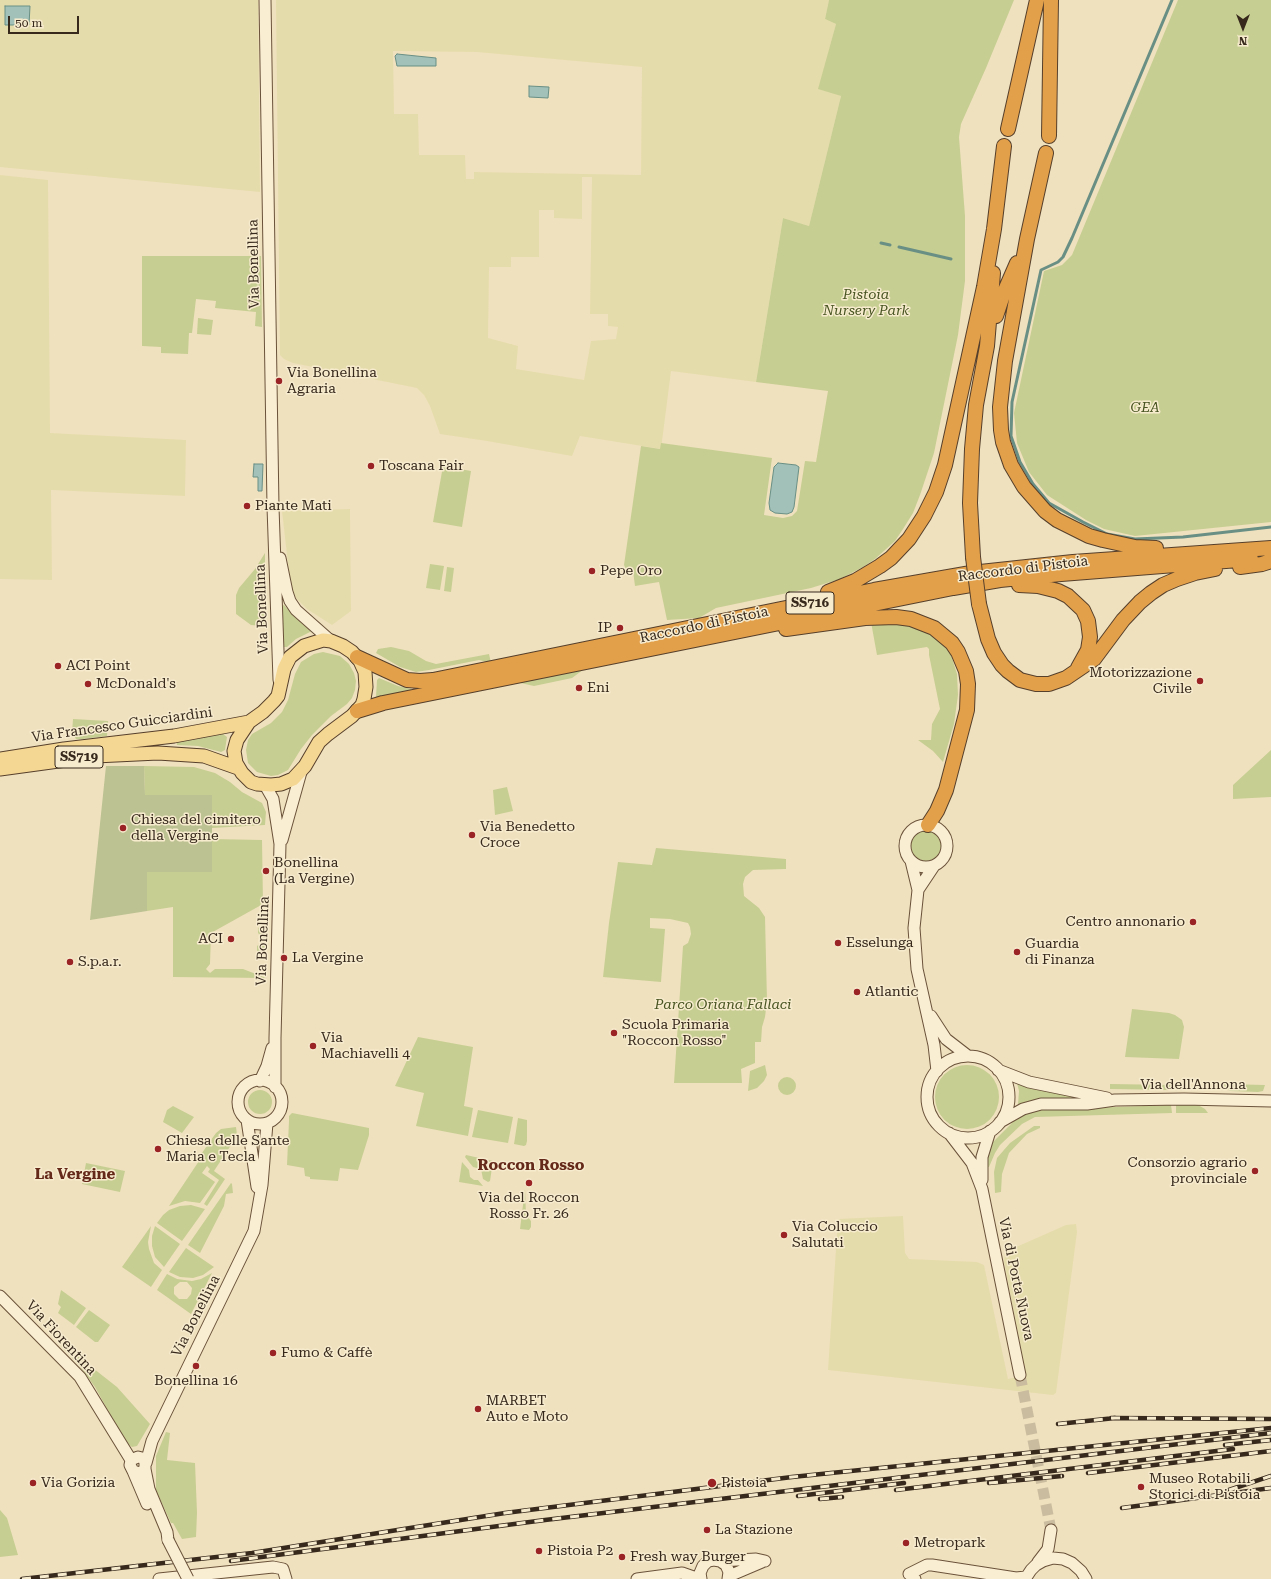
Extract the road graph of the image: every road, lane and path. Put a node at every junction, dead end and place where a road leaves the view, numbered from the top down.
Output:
1 (265, 0) edge
2 (1037, 0) edge
3 (1051, 0) edge
4 (1008, 129) dead end
5 (1048, 136) dead end
6 (1004, 146) dead end
7 (1046, 153) dead end
8 (994, 229) junction
9 (1027, 238) junction
10 (987, 346) junction
11 (274, 528) junction
12 (1271, 548) edge
13 (1205, 552) junction
14 (1271, 557) edge
15 (1271, 561) edge
16 (953, 588) junction
17 (770, 612) junction
18 (700, 638) junction
19 (331, 641) junction
20 (357, 657) junction
21 (1077, 670) junction
22 (280, 689) junction
23 (358, 711) junction
24 (249, 722) junction
25 (0, 759) edge
26 (238, 768) junction
27 (0, 769) edge
28 (301, 772) junction
29 (265, 785) junction
30 (928, 826) junction
31 (280, 844) junction
32 (911, 861) junction
33 (934, 866) junction
34 (918, 890) junction
35 (926, 1008) junction
36 (275, 1038) junction
37 (968, 1056) junction
38 (998, 1069) junction
39 (937, 1071) junction
40 (260, 1081) junction
41 (275, 1087) junction
42 (1115, 1100) junction
43 (1271, 1101) edge
44 (248, 1120) junction
45 (1000, 1122) junction
46 (267, 1123) junction
47 (990, 1131) junction
48 (949, 1133) junction
49 (982, 1189) junction
50 (259, 1202) junction
51 (0, 1296) edge
52 (1020, 1375) tunnel mouth
53 (137, 1465) junction
54 (719, 1561) junction
55 (1070, 1562) junction
56 (1034, 1566) junction
57 (729, 1578) edge
58 (1026, 1578) edge
59 (159, 1579) edge
60 (188, 1579) edge
61 (286, 1579) edge
62 (637, 1579) edge
63 (700, 1579) edge
64 (915, 1579) edge
65 (1086, 1579) edge

1 - 11 main road, Via Bonellina
2 - 4 highway
3 - 5 highway
6 - 8 highway
7 - 9 highway
8 - 10 highway
8 - 17 highway
9 - 10 highway
9 - 13 highway
10 - 21 highway, bridge
11 - 19 main road, Via Bonellina
11 - 22 main road, Via Bonellina
12 - 13 highway, Raccordo di Pistoia / SS716
13 - 17 highway, Raccordo di Pistoia / SS716
14 - 16 highway, Raccordo di Pistoia / SS716
15 - 21 highway
16 - 18 highway, Raccordo di Pistoia / SS716
16 - 21 highway
17 - 20 highway, Raccordo di Pistoia / SS716
18 - 23 highway, Raccordo di Pistoia / SS716
18 - 30 highway
19 - 20 main road
19 - 22 main road
20 - 23 main road
22 - 24 main road
23 - 28 main road
24 - 25 main road, Via Francesco Guicciardini / SS719
24 - 26 main road
26 - 27 main road, Via Francesco Guicciardini / SS719
26 - 29 main road
28 - 29 main road
28 - 31 main road, Via Bonellina
29 - 31 main road, Via Bonellina
30 - 32 main road
30 - 33 main road
31 - 36 main road, Via Bonellina
32 - 33 main road
32 - 34 main road
33 - 34 main road
34 - 35 main road
35 - 37 main road
35 - 39 main road
36 - 40 main road, Via Bonellina
36 - 41 main road, Via Bonellina
37 - 38 main road, Via dell'Annona
37 - 39 main road, Via dell'Annona
38 - 42 main road, Via dell'Annona
38 - 45 main road, Via dell'Annona
39 - 48 main road, Via dell'Annona
40 - 41 main road
40 - 44 main road, Via Bonellina
41 - 46 main road, Via Bonellina
42 - 43 main road, Via dell'Annona
42 - 45 main road, Via dell'Annona
44 - 46 main road
44 - 50 main road, Via Bonellina
45 - 47 main road, Via dell'Annona
46 - 50 main road, Via Bonellina
47 - 48 main road, Via dell'Annona
47 - 49 main road, Via di Porta Nuova
48 - 49 main road, Via di Porta Nuova
49 - 52 main road, Via di Porta Nuova
50 - 53 main road, Via Bonellina
51 - 53 main road, Via Fiorentina
53 - 60 main road, Via Fiorentina, bridge
54 - 57 main road
54 - 57 main road
54 - 63 main road
55 - 56 main road
55 - 56 main road
55 - 65 main road
56 - 58 main road
58 - 64 main road
59 - 61 main road
62 - 63 main road

